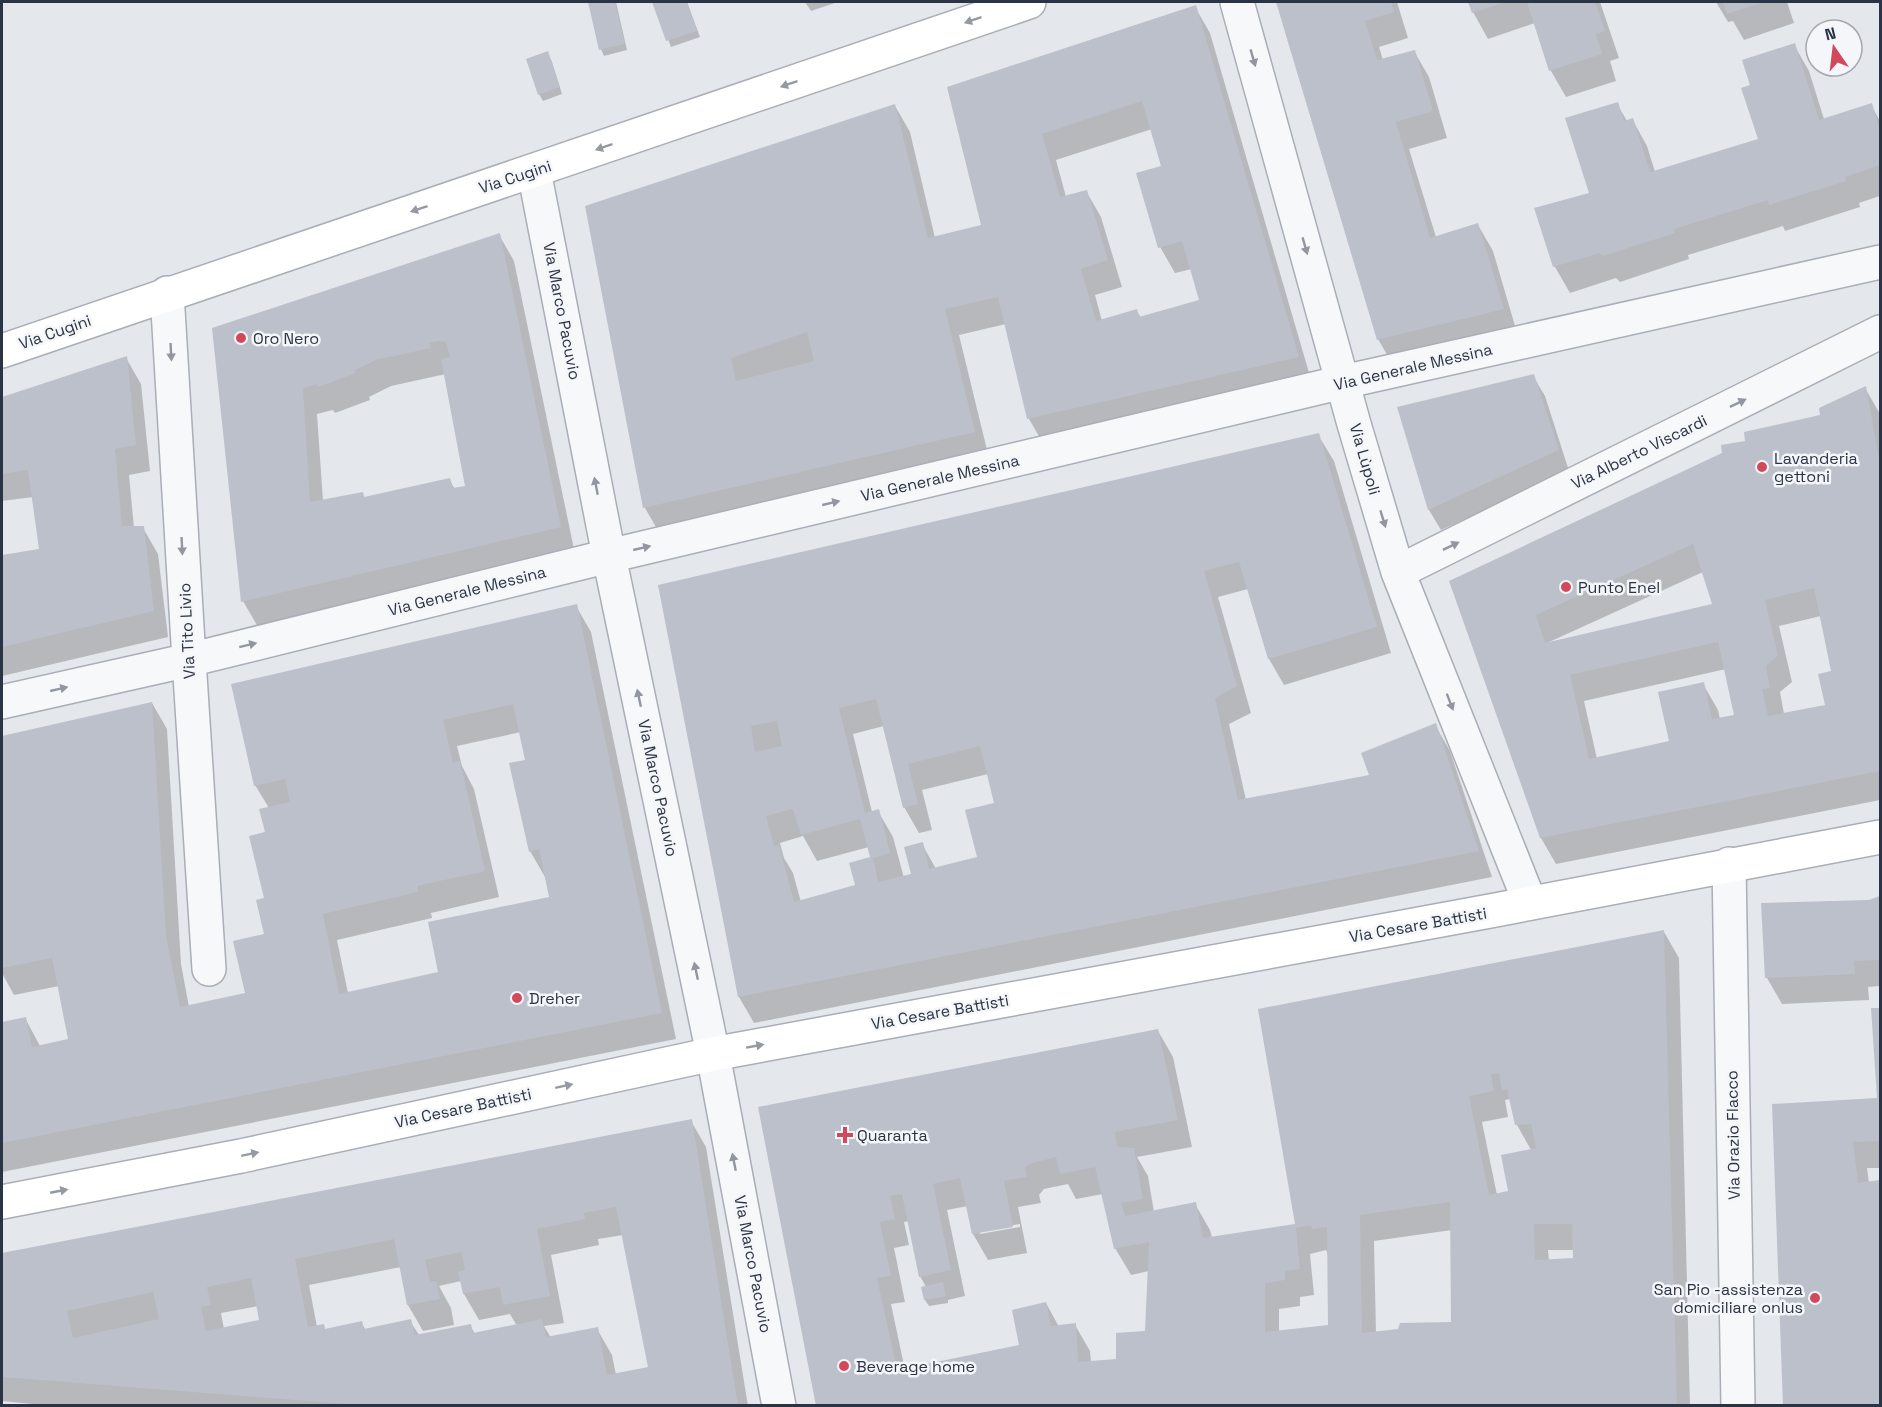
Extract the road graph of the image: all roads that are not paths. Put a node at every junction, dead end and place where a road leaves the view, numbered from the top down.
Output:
1 (1029, 2) edge
2 (1237, 2) edge
3 (534, 171) junction
4 (1881, 262) edge
5 (167, 293) junction
6 (1881, 332) edge
7 (2, 351) edge
8 (1343, 382) junction
9 (609, 556) junction
10 (1398, 572) junction
11 (189, 660) junction
12 (2, 702) edge
13 (1881, 837) edge
14 (1729, 864) junction
15 (1530, 903) junction
16 (210, 969) dead end
17 (713, 1054) junction
18 (2, 1202) edge
19 (779, 1406) edge
20 (1738, 1406) edge

1 -> 3 main road, Via Cugini
2 -> 8 street, Via Lùpoli
3 -> 5 main road, Via Cugini
9 -> 3 street, Via Marco Pacuvio
4 - 8 street, Via Generale Messina
5 - 7 main road, Via Cugini
5 -> 11 street, Via Tito Livio
10 -> 6 street, Via Alberto Viscardi
9 -> 8 street, Via Generale Messina
8 -> 10 street, Via Lùpoli
11 -> 9 street, Via Generale Messina
17 -> 9 street, Via Marco Pacuvio
10 -> 15 street, Via Lùpoli
12 -> 11 street, Via Generale Messina
11 - 16 street, Via Tito Livio
13 - 14 main road, Via Cesare Battisti
14 - 15 main road, Via Cesare Battisti
14 - 20 street, Via Orazio Flacco
17 -> 15 main road, Via Cesare Battisti
18 -> 17 main road, Via Cesare Battisti
19 -> 17 street, Via Marco Pacuvio

